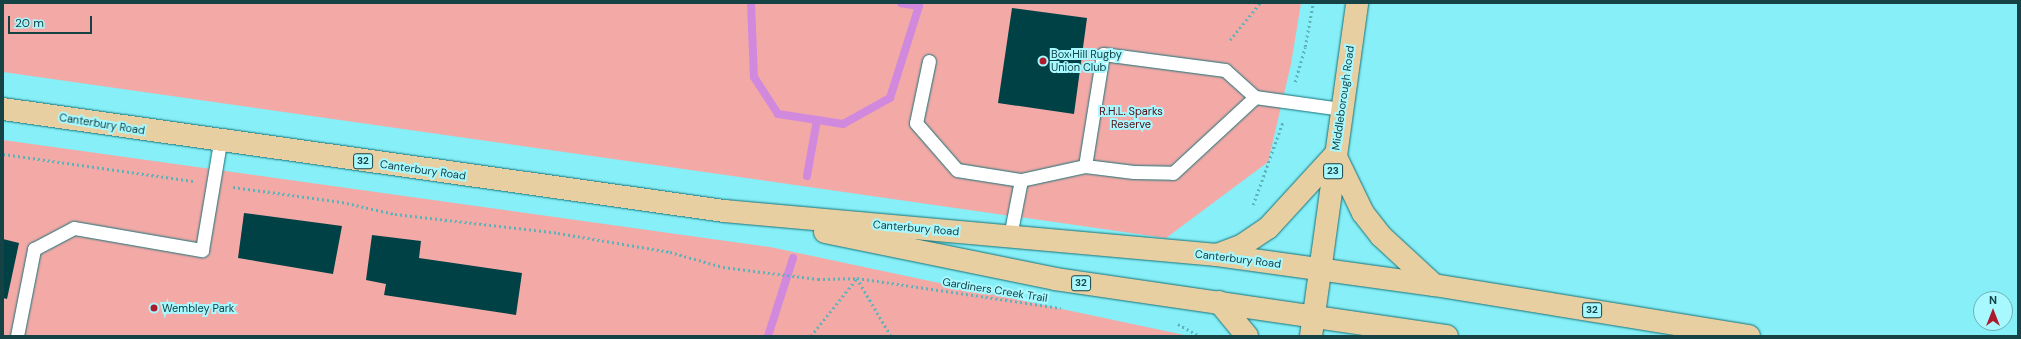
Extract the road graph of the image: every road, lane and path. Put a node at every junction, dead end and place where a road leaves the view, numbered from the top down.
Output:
1 (1260, 3) edge
2 (1357, 3) edge
3 (1230, 40) dead end
4 (929, 61) dead end
5 (1255, 97) junction
6 (1342, 108) junction
7 (3, 110) edge
8 (220, 142) junction
9 (3, 154) edge
10 (1335, 155) junction
11 (1085, 166) junction
12 (1021, 180) junction
13 (211, 184) junction
14 (724, 211) junction
15 (1010, 236) junction
16 (1217, 255) junction
17 (1320, 270) junction
18 (857, 278) junction
19 (1434, 285) junction
20 (1219, 302) junction
21 (1067, 308) dead end
22 (1173, 321) dead end
23 (1312, 326) edge
24 (1434, 335) edge
25 (17, 336) edge
26 (811, 336) edge
27 (891, 336) edge
28 (1200, 336) edge
29 (1247, 336) edge
30 (1749, 336) edge

1 - 3 path
2 - 6 main road, Middleborough Road / 23
4 - 12 lane
5 - 6 lane
5 - 11 lane
5 - 11 lane
6 - 10 main road, Middleborough Road / 23
7 - 8 main road, Canterbury Road / 32
8 - 13 lane
8 - 14 main road, Canterbury Road / 32
9 - 13 path, Gardiners Creek Trail
10 - 16 main road
10 - 17 main road, Middleborough Road / 23
10 - 19 main road
11 - 12 lane
12 - 15 lane
13 - 18 path, Gardiners Creek Trail
13 - 25 lane
14 - 15 main road, Canterbury Road / 32
14 - 20 main road, Canterbury Road / 32
15 - 16 main road, Canterbury Road / 32
16 - 17 main road, Canterbury Road / 32
17 - 19 main road, Canterbury Road / 32
17 - 23 main road, Middleborough Road / 23
18 - 21 path, Gardiners Creek Trail
18 - 26 path
18 - 27 path
19 - 30 main road, Canterbury Road / 32
20 - 23 main road, Canterbury Road / 32
20 - 29 main road
22 - 28 path
23 - 24 main road, Canterbury Road / 32

